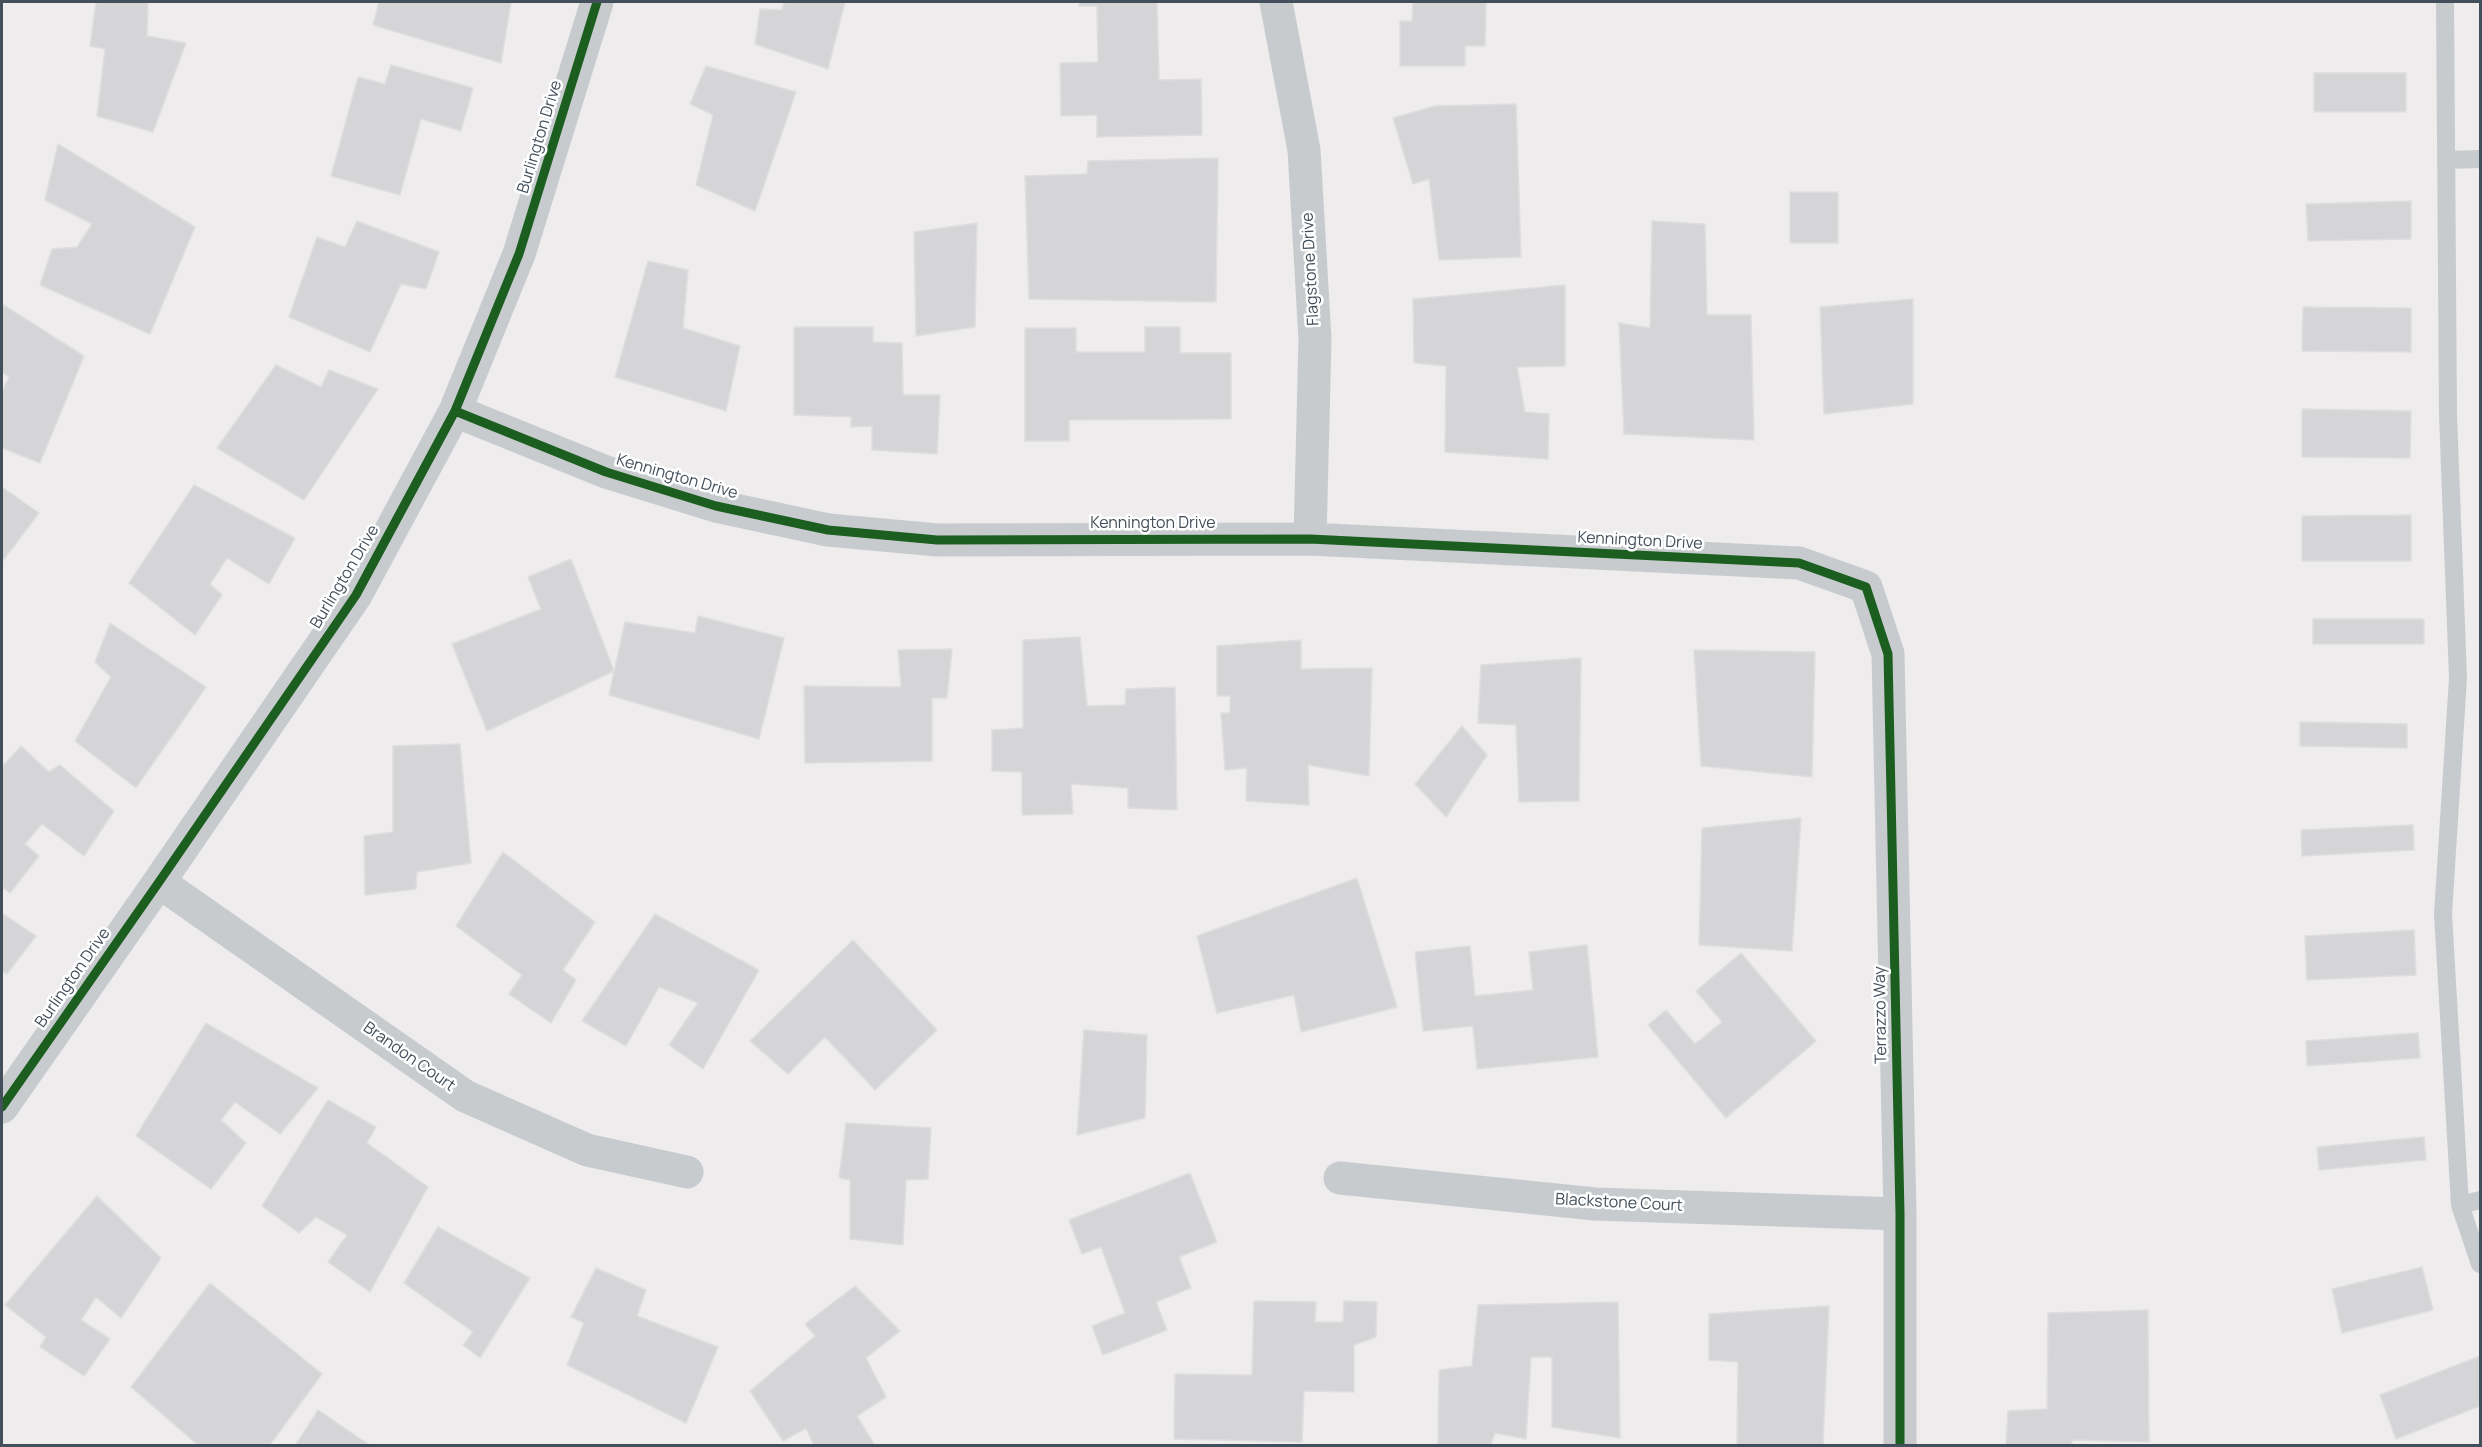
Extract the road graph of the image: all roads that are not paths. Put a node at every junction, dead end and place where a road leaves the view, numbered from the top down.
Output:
1 (597, 2) edge
2 (1276, 2) edge
3 (2445, 2) edge
4 (2481, 159) edge
5 (2446, 160) junction
6 (455, 411) junction
7 (1310, 539) junction
8 (1866, 587) joint
9 (159, 882) junction
10 (2, 1107) edge
11 (687, 1172) dead end
12 (1340, 1178) dead end
13 (2481, 1200) edge
14 (2460, 1205) junction
15 (1900, 1214) junction
16 (2481, 1264) edge
17 (1900, 1446) edge

1 - 6 street, Burlington Drive
2 - 7 street, Flagstone Drive
3 - 5 lane
4 - 5 lane
5 - 14 lane
6 - 7 street, Kennington Drive
6 - 9 street, Burlington Drive
7 - 8 street, Kennington Drive
8 - 15 street, Terrazzo Way
9 - 10 street, Burlington Drive
9 - 11 street, Brandon Court
12 - 15 street, Blackstone Court
13 - 14 lane
14 - 16 lane
15 - 17 street, Terrazzo Way

